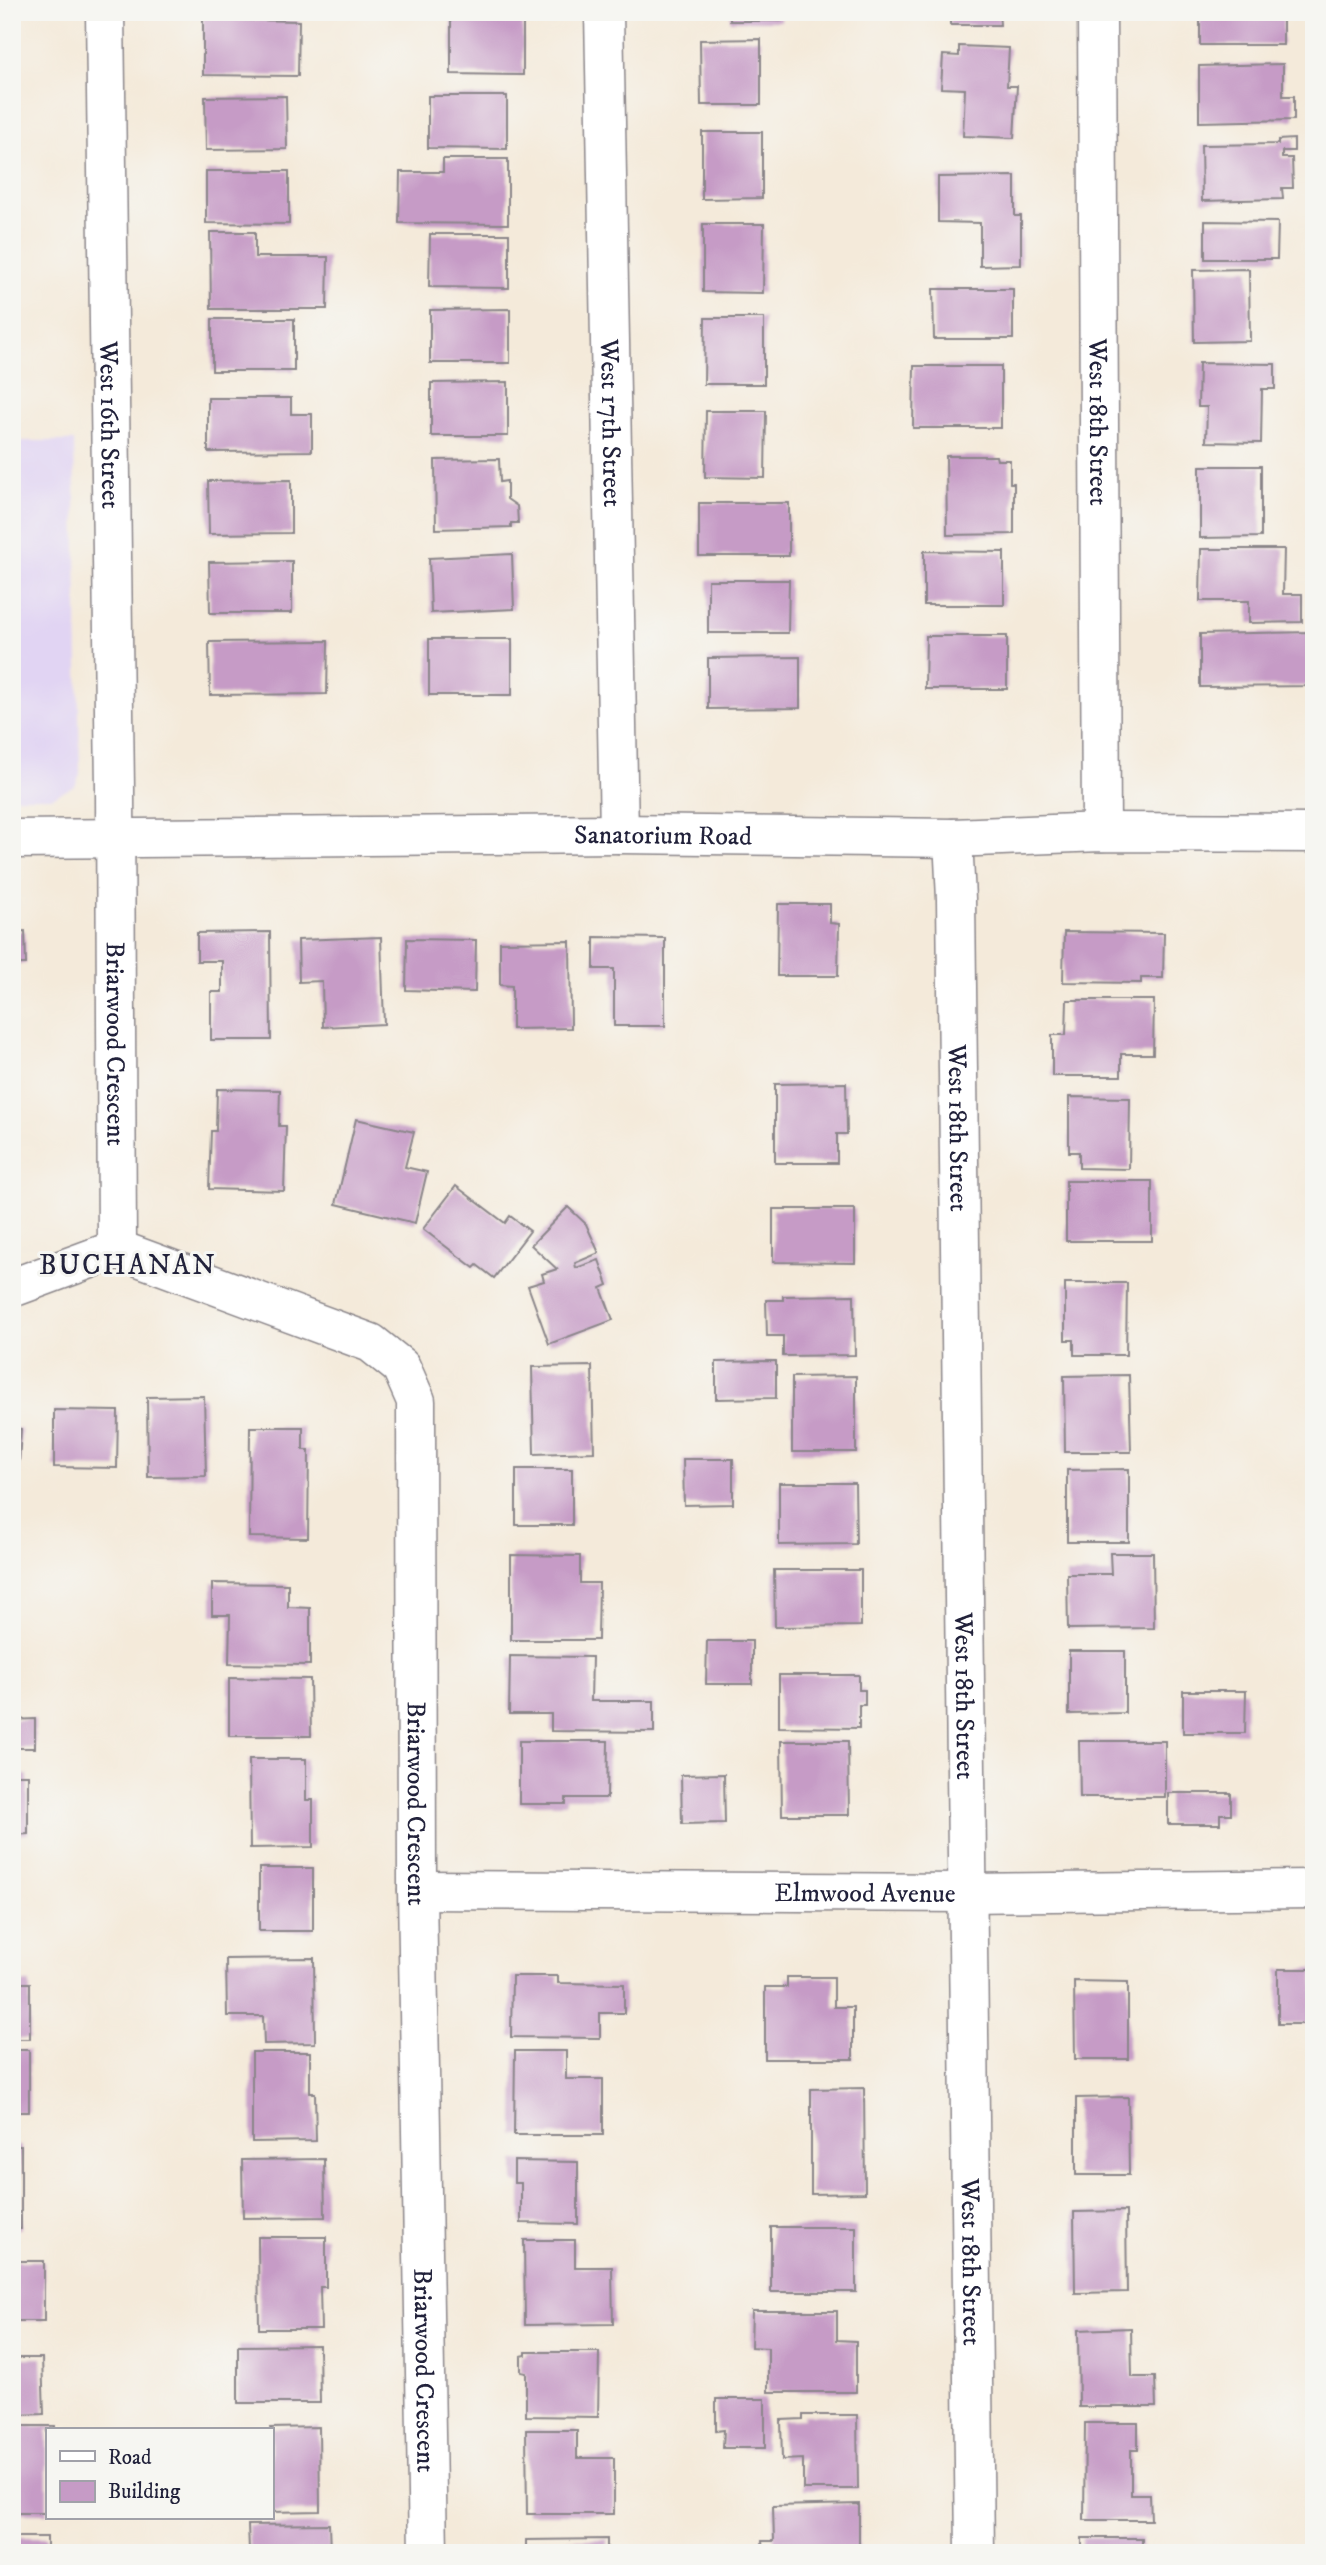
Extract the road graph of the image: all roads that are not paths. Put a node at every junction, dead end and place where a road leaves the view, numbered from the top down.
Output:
1 (105, 12) edge
2 (604, 12) edge
3 (1097, 12) edge
4 (1101, 832) junction
5 (1314, 833) edge
6 (619, 834) junction
7 (953, 838) junction
8 (12, 839) edge
9 (115, 839) junction
10 (117, 1249) junction
11 (12, 1288) edge
12 (1314, 1889) edge
13 (417, 1890) junction
14 (968, 1892) junction
15 (428, 2553) edge
16 (975, 2553) edge

1 - 9 street, West 16th Street
2 - 6 street, West 17th Street
3 - 4 street, West 18th Street
4 - 5 street, Sanatorium Road
4 - 7 street, Sanatorium Road
6 - 7 street, Sanatorium Road
6 - 9 street, Sanatorium Road
7 - 14 street, West 18th Street
8 - 9 street, Sanatorium Road
9 - 10 street, Briarwood Crescent
10 - 11 street
10 - 13 street, Briarwood Crescent
12 - 14 street, Elmwood Avenue
13 - 14 street, Elmwood Avenue
13 - 15 street, Briarwood Crescent
14 - 16 street, West 18th Street

